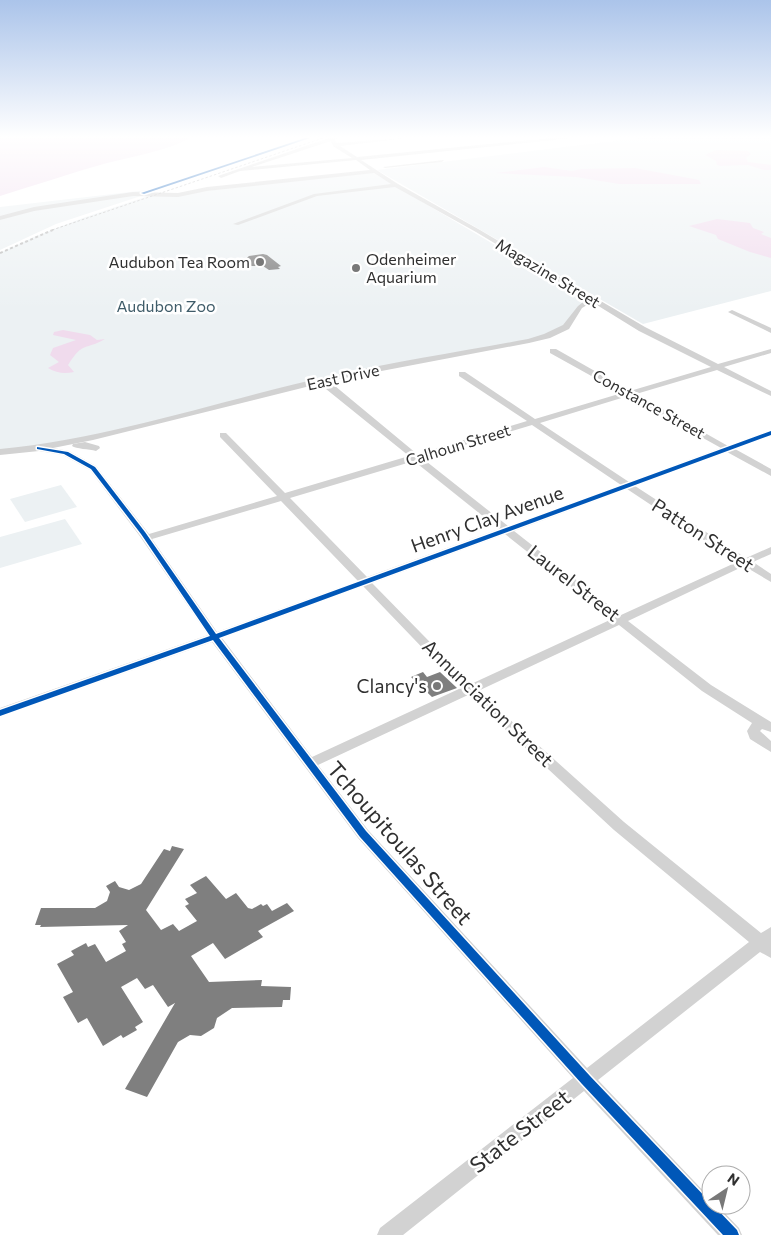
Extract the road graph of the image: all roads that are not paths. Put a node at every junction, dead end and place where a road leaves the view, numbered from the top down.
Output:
1 (123, 196) edge
2 (314, 196) edge
3 (345, 196) edge
4 (415, 196) edge
5 (0, 218) edge
6 (236, 224) dead end
7 (244, 226) dead end
8 (592, 299) junction
9 (732, 312) dead end
10 (771, 331) edge
11 (553, 351) dead end
12 (771, 351) edge
13 (718, 367) junction
14 (462, 374) dead end
15 (324, 380) junction
16 (630, 394) junction
17 (771, 394) edge
18 (534, 422) junction
19 (124, 430) junction
20 (771, 432) edge
21 (224, 435) dead end
22 (39, 448) junction
23 (96, 448) junction
24 (728, 448) junction
25 (0, 452) edge
26 (66, 453) junction
27 (415, 458) junction
28 (93, 468) junction
29 (771, 473) edge
30 (627, 485) junction
31 (283, 497) junction
32 (505, 530) junction
33 (146, 538) junction
34 (771, 550) edge
35 (744, 562) junction
36 (771, 579) edge
37 (366, 581) junction
38 (619, 619) junction
39 (214, 636) junction
40 (470, 690) junction
41 (0, 713) edge
42 (765, 725) edge
43 (771, 747) edge
44 (309, 764) junction
45 (767, 943) edge
46 (586, 1080) junction
47 (387, 1235) edge
48 (732, 1235) edge

1 - 5 street
2 - 6 street
3 - 7 street
4 - 8 street, Magazine Street
8 - 13 street, Magazine Street
8 - 15 street, East Drive
9 - 10 street
11 - 16 street, Constance Street
12 - 13 street, Calhoun Street
13 - 16 street, Calhoun Street
13 - 17 street, Magazine Street
14 - 18 street, Patton Street
15 - 19 street, East Drive
15 - 27 street, Laurel Street
16 - 18 street, Calhoun Street
16 - 24 street, Constance Street
18 - 27 street, Calhoun Street
18 - 30 street, Patton Street
19 - 22 street, East Drive
19 - 23 street
20 - 24 street, Henry Clay Avenue
21 - 31 street, Annunciation Street
22 - 25 street
22 - 26 street, Tchoupitoulas Street
23 - 26 street
23 - 28 street
24 - 29 street, Constance Street
24 - 30 street, Henry Clay Avenue
26 - 28 street, Tchoupitoulas Street
27 - 31 street, Calhoun Street
27 - 32 street, Laurel Street
28 - 33 street, Tchoupitoulas Street
30 - 32 street, Henry Clay Avenue
30 - 35 street, Patton Street
31 - 33 street, Calhoun Street
31 - 37 street, Annunciation Street
32 - 37 street, Henry Clay Avenue
32 - 38 street, Laurel Street
33 - 39 street, Tchoupitoulas Street
34 - 35 street
35 - 36 street, Patton Street
35 - 38 street
37 - 39 street, Henry Clay Avenue
37 - 40 street, Annunciation Street
38 - 40 street
38 - 42 street, Laurel Street
39 - 41 street, Henry Clay Avenue
39 - 44 street, Tchoupitoulas Street
40 - 44 street
40 - 45 street, Annunciation Street
42 - 43 street, Laurel Street
44 - 46 street, Tchoupitoulas Street
45 - 46 street, State Street
46 - 47 street, State Street
46 - 48 street, Tchoupitoulas Street

